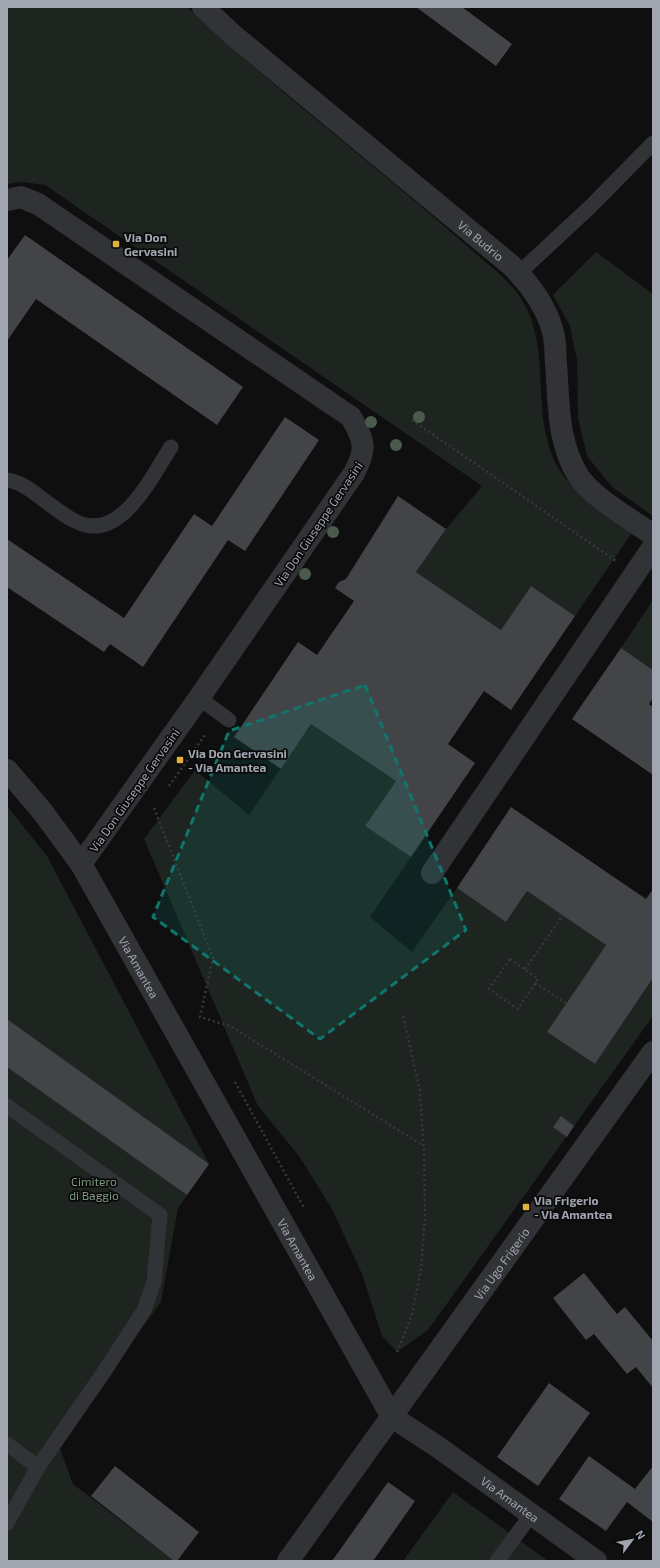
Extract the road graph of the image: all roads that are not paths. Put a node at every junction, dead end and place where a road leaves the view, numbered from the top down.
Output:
1 (202, 7) edge
2 (653, 143) edge
3 (7, 200) edge
4 (519, 273) junction
5 (171, 447) dead end
6 (7, 480) edge
7 (653, 535) edge
8 (653, 547) edge
9 (199, 698) junction
10 (229, 720) dead end
11 (7, 770) edge
12 (81, 864) junction
13 (432, 873) dead end
14 (653, 1052) edge
15 (7, 1106) edge
16 (392, 1417) junction
17 (7, 1444) edge
18 (38, 1467) junction
19 (531, 1515) junction
20 (7, 1523) edge
21 (288, 1561) edge
22 (497, 1561) edge
23 (596, 1561) edge

1 - 4 street, Via Budrio
2 - 4 lane
3 - 9 street, Via Don Giuseppe Gervasini
4 - 7 street, Via Budrio
5 - 6 lane
8 - 13 street
9 - 10 lane
9 - 12 street, Via Don Giuseppe Gervasini
11 - 12 street, Via Don Giuseppe Gervasini
12 - 16 street, Via Amantea
14 - 16 street, Via Ugo Frigerio
15 - 18 lane
16 - 19 street, Via Amantea
16 - 21 street, Via Ugo Frigerio
17 - 18 lane
18 - 20 lane
19 - 22 lane
19 - 23 street, Via Amantea

